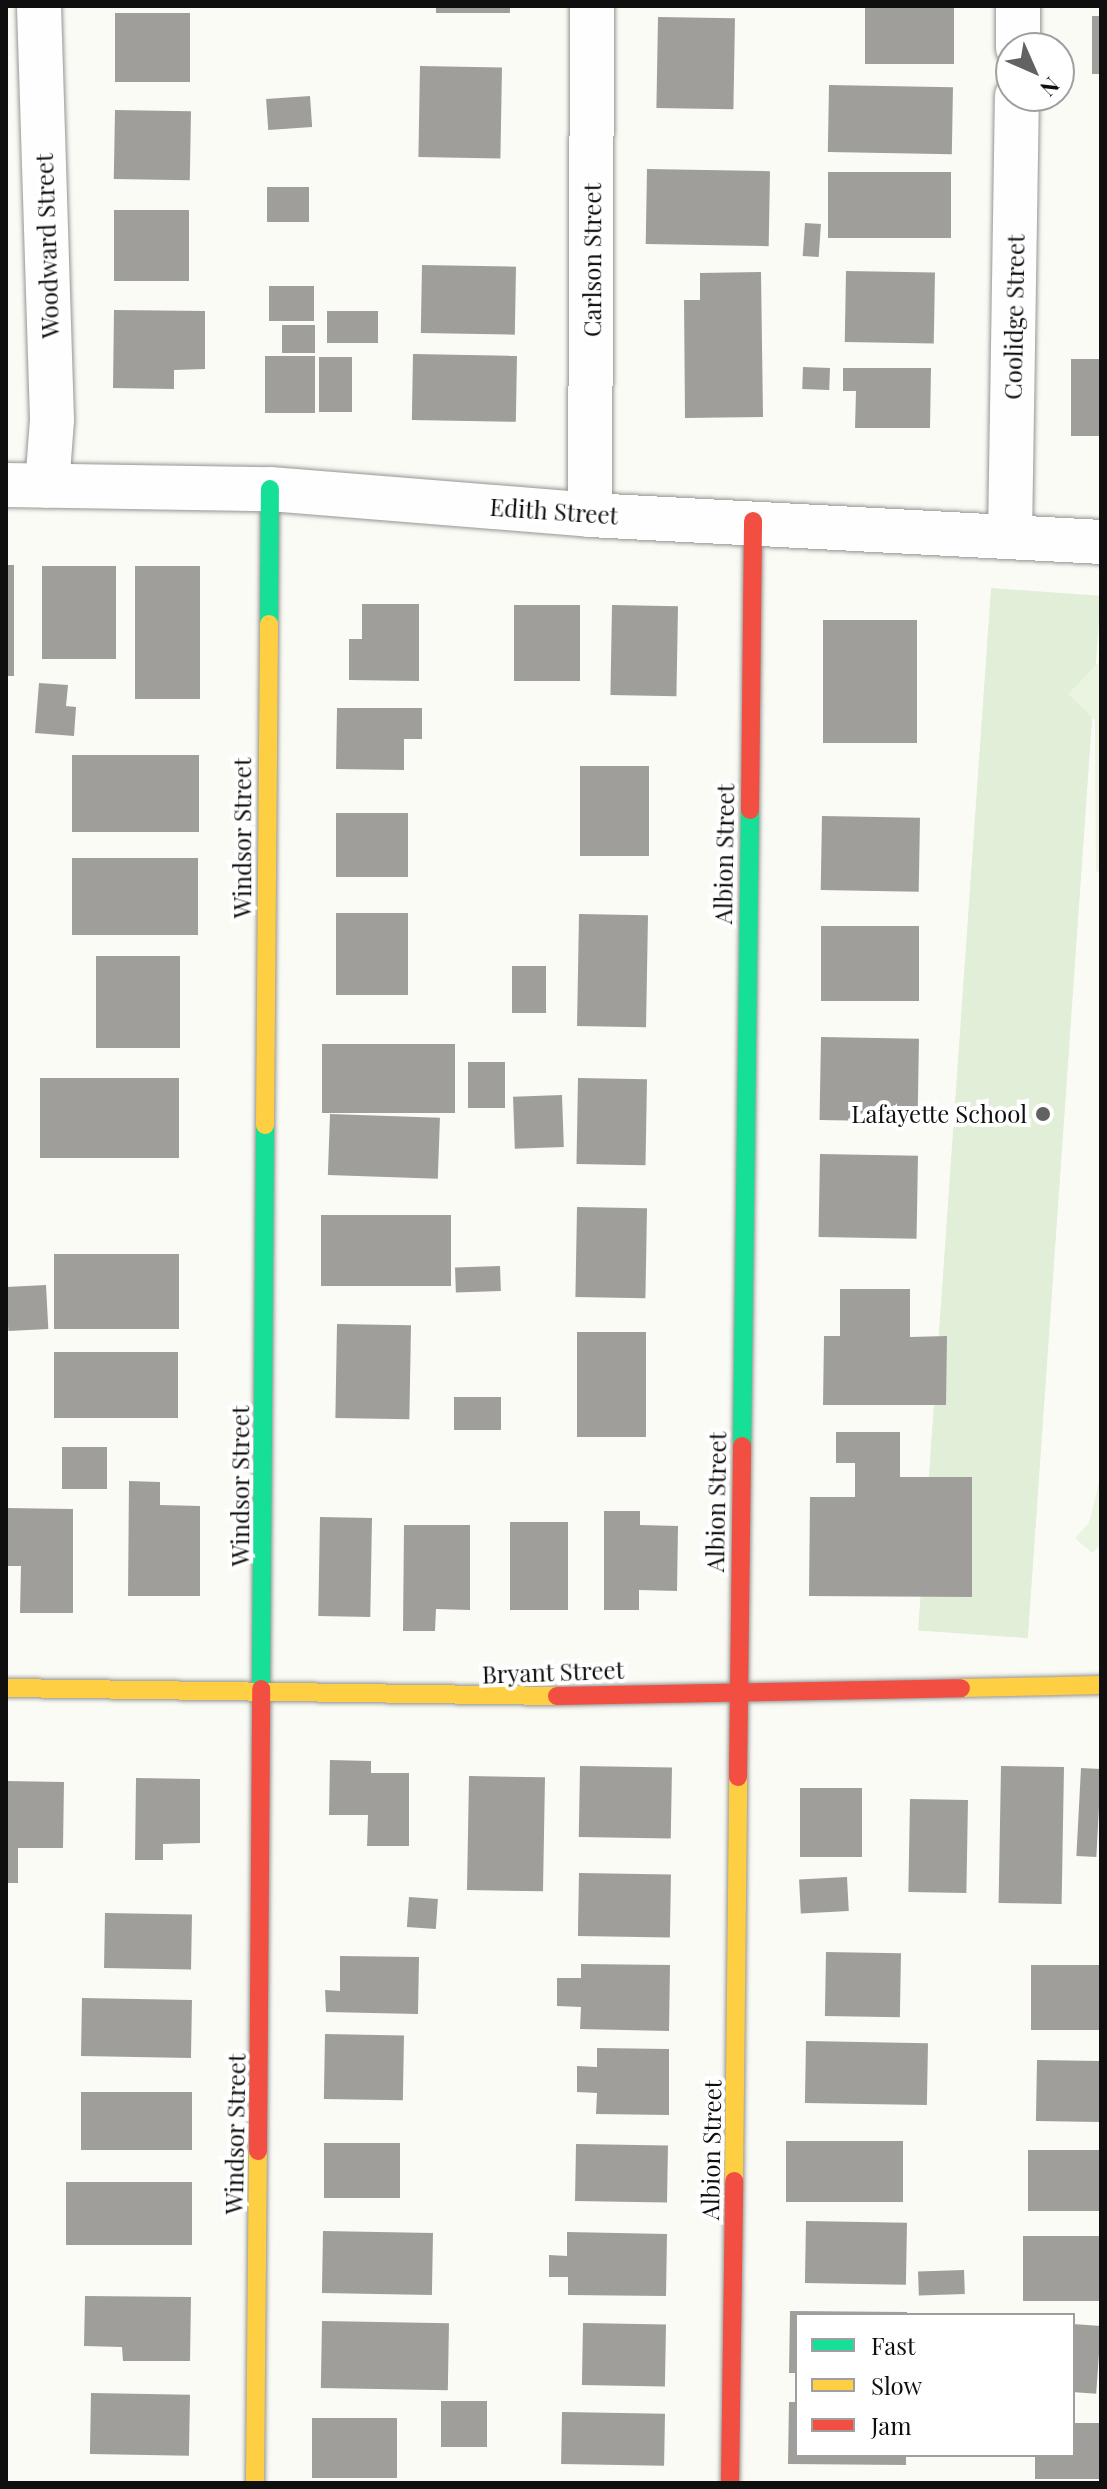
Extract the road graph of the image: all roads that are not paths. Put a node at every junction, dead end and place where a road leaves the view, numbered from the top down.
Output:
1 (39, 6) edge
2 (592, 6) edge
3 (1018, 6) edge
4 (1018, 32) edge
5 (1017, 112) edge
6 (26, 485) edge
7 (270, 489) junction
8 (590, 515) junction
9 (753, 521) junction
10 (1010, 537) junction
11 (1101, 542) edge
12 (1101, 1685) edge
13 (6, 1688) edge
14 (740, 1691) junction
15 (263, 1697) junction
16 (255, 2483) edge
17 (730, 2483) edge

1 - 6 street, Woodward Street
2 - 8 street, Carlson Street
3 - 4 street
5 - 10 street, Coolidge Street
6 - 7 street, Edith Street
7 - 8 street, Edith Street
7 - 15 street, Windsor Street
8 - 9 street, Edith Street
9 - 10 street, Edith Street
9 - 14 street, Albion Street
10 - 11 street, Edith Street
12 - 14 street, Bryant Street
13 - 15 street, Bryant Street
14 - 15 street, Bryant Street
14 - 17 street, Albion Street
15 - 16 street, Windsor Street

